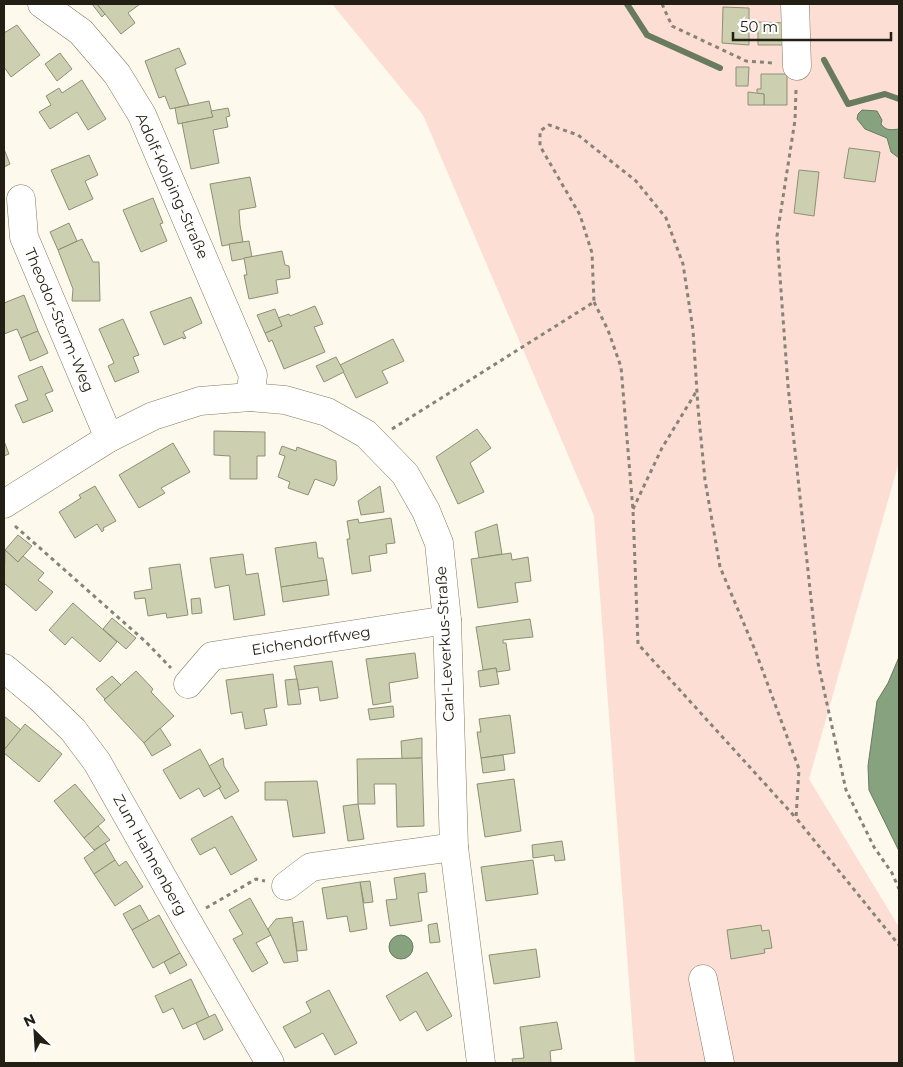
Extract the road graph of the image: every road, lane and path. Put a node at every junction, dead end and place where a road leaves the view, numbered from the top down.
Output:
1 (42, 4) edge
2 (662, 4) edge
3 (795, 4) edge
4 (798, 66) junction
5 (21, 199) dead end
6 (594, 302) junction
7 (696, 391) junction
8 (250, 397) junction
9 (109, 438) junction
10 (373, 441) junction
11 (632, 510) junction
12 (7, 513) edge
13 (447, 620) junction
14 (4, 668) edge
15 (188, 684) joint
16 (796, 818) junction
17 (454, 847) junction
18 (286, 886) joint
19 (899, 889) edge
20 (186, 919) junction
21 (899, 945) edge
22 (703, 978) dead end
23 (270, 1063) edge
24 (480, 1063) edge
25 (720, 1063) edge

1 - 8 street, Adolf-Kolping-Straße
2 - 4 path
3 - 4 street
4 - 19 path
5 - 9 street, Theodor-Storm-Weg
6 - 7 path
6 - 10 path
6 - 11 path
7 - 11 path
7 - 16 path
8 - 9 street, Carl-Leverkus-Straße
8 - 10 street, Carl-Leverkus-Straße
9 - 12 street, Carl-Leverkus-Straße
10 - 13 street, Carl-Leverkus-Straße
11 - 16 path
12 - 15 path
13 - 15 street, Eichendorffweg
13 - 17 street, Carl-Leverkus-Straße
14 - 20 street, Zum Hahnenberg
16 - 21 path
17 - 18 street
17 - 24 street, Carl-Leverkus-Straße
18 - 20 path
20 - 23 street, Zum Hahnenberg
22 - 25 street

